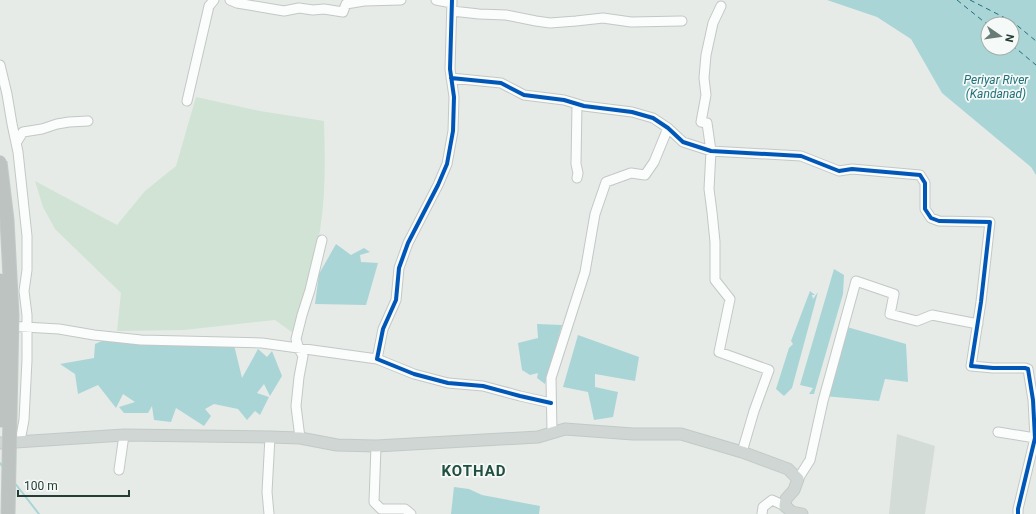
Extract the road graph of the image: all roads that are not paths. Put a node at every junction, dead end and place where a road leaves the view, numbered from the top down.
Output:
1 (214, 0) edge
2 (230, 0) edge
3 (401, 0) edge
4 (436, 0) edge
5 (323, 4) edge
6 (452, 5) edge
7 (721, 6) dead end
8 (682, 21) dead end
9 (0, 65) edge
10 (451, 78) junction
11 (187, 101) dead end
12 (577, 104) junction
13 (88, 122) dead end
14 (668, 128) junction
15 (16, 143) junction
16 (711, 151) junction
17 (0, 162) edge
18 (577, 178) dead end
19 (322, 240) dead end
20 (0, 280) edge
21 (0, 283) edge
22 (25, 285) junction
23 (978, 324) junction
24 (0, 325) edge
25 (27, 327) junction
26 (299, 349) junction
27 (377, 359) junction
28 (551, 402) junction
29 (0, 421) edge
30 (552, 432) junction
31 (998, 432) dead end
32 (124, 435) junction
33 (270, 437) junction
34 (300, 438) junction
35 (1035, 438) edge
36 (16, 441) junction
37 (0, 443) edge
38 (376, 446) junction
39 (742, 452) junction
40 (119, 470) dead end
41 (798, 480) junction
42 (785, 506) junction
43 (8, 514) edge
44 (269, 514) edge
45 (411, 514) edge
46 (762, 514) edge
47 (802, 514) edge
48 (1018, 514) edge

1 - 11 street
2 - 5 street
3 - 5 street
4 - 6 street
6 - 8 street
6 - 10 street
7 - 16 street
9 - 15 street
10 - 12 street
10 - 27 street
12 - 14 street
12 - 18 street
13 - 15 street
14 - 16 street
14 - 28 street
15 - 22 street
16 - 23 street
16 - 39 street
17 - 43 highway, bridge
19 - 26 street
20 - 29 highway, bridge
21 - 22 street
22 - 25 street
23 - 35 street
23 - 41 street
24 - 25 street
25 - 26 street
25 - 36 street
26 - 27 street
26 - 34 street
27 - 28 street
28 - 30 street
30 - 38 main road
30 - 39 main road
31 - 35 street
32 - 33 main road
32 - 36 main road
32 - 40 street
33 - 34 main road
33 - 44 street
34 - 38 main road
35 - 48 street
36 - 37 main road
38 - 45 street
39 - 41 main road
41 - 42 main road
42 - 46 street
42 - 47 main road

